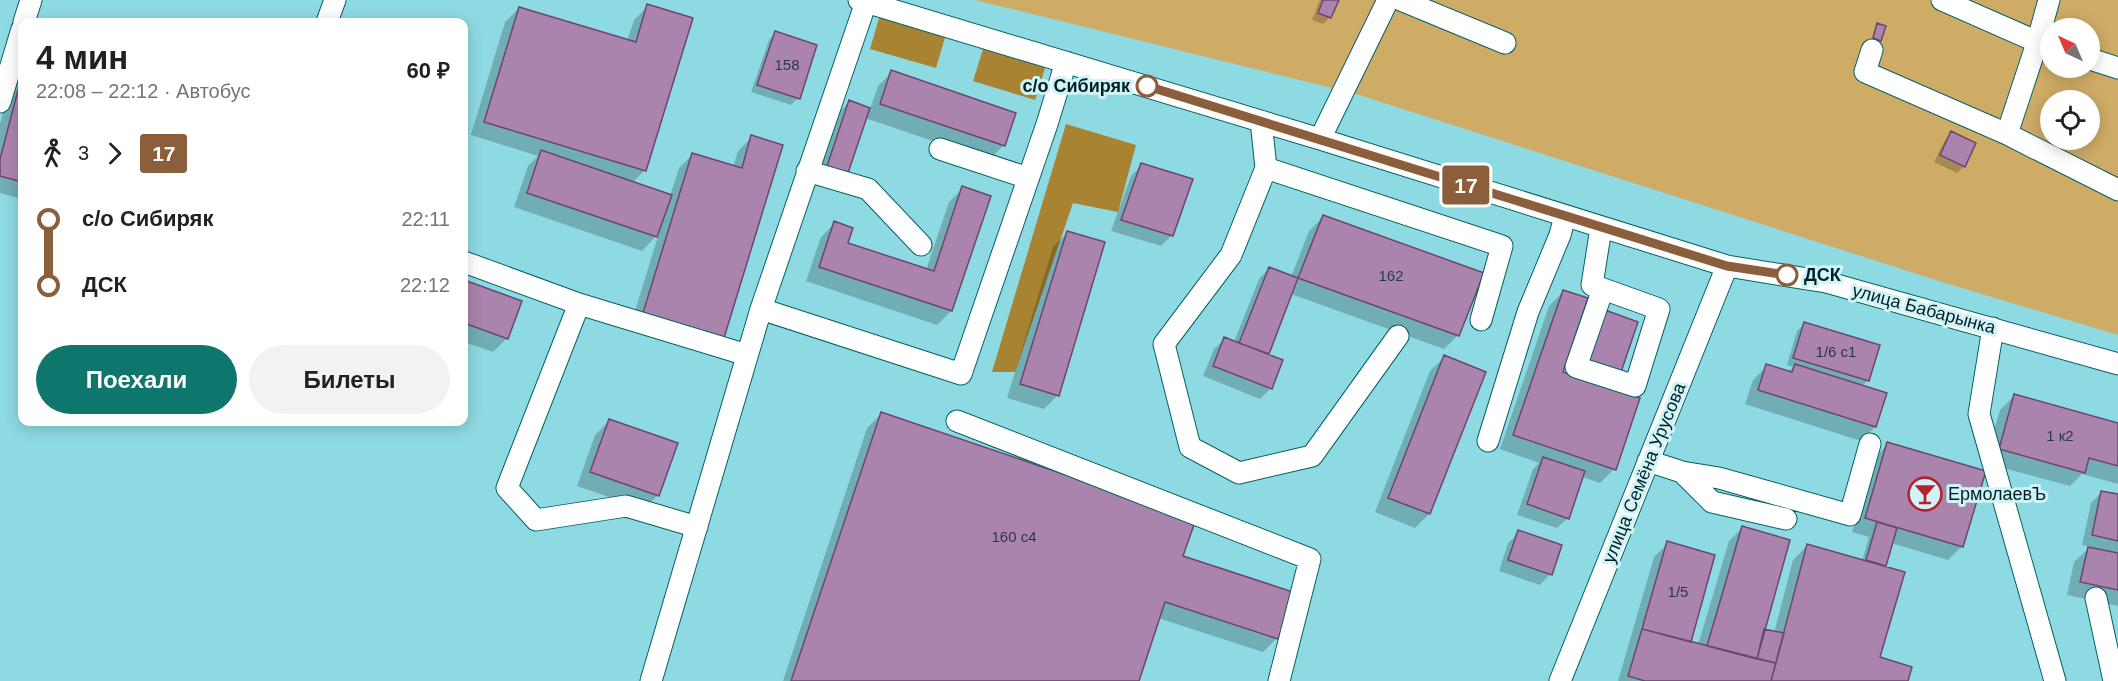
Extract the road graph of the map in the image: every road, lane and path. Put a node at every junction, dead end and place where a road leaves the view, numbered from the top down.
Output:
1 (31, 0) edge
2 (335, 0) edge
3 (1388, 0) edge
4 (1401, 0) edge
5 (1942, 0) edge
6 (2049, 0) edge
7 (863, 1) edge
8 (25, 18) edge
9 (328, 18) edge
10 (2047, 18) edge
11 (18, 41) edge
12 (1505, 43) dead end
13 (2040, 44) edge
14 (1872, 50) dead end
15 (2040, 56) edge
16 (1066, 62) junction
17 (2100, 62) edge
18 (2118, 68) edge
19 (0, 102) edge
20 (1262, 121) junction
21 (2007, 134) junction
22 (1320, 139) junction
23 (940, 149) dead end
24 (1266, 168) junction
25 (807, 171) junction
26 (1028, 178) junction
27 (2118, 190) edge
28 (1565, 216) junction
29 (1601, 228) junction
30 (921, 245) dead end
31 (468, 262) edge
32 (1727, 266) junction
33 (1603, 289) junction
34 (579, 304) junction
35 (761, 309) junction
36 (1481, 320) dead end
37 (1993, 328) junction
38 (1398, 336) dead end
39 (747, 355) junction
40 (2118, 364) edge
41 (957, 421) dead end
42 (1488, 441) dead end
43 (1870, 444) dead end
44 (1648, 461) junction
45 (1682, 472) junction
46 (1786, 519) dead end
47 (697, 527) junction
48 (2096, 598) dead end
49 (651, 681) edge
50 (1279, 681) edge
51 (1562, 681) edge
52 (2055, 681) edge
53 (2114, 681) edge

1 - 8 street
2 - 9 street
3 - 22 street
4 - 12 street
5 - 13 street
6 - 10 street
7 - 16 street, улица Бабарынка
7 - 25 street
11 - 19 street
14 - 21 street
15 - 21 street
16 - 20 street, улица Бабарынка
16 - 26 street
17 - 18 street
20 - 22 street, улица Бабарынка
20 - 24 street
21 - 27 street
22 - 28 street, улица Бабарынка
23 - 26 street
24 - 36 street
24 - 38 street
25 - 30 street
25 - 35 street
26 - 35 street
28 - 29 street, улица Бабарынка
28 - 42 street
29 - 32 street, улица Бабарынка
29 - 33 street
31 - 34 street
32 - 37 street, улица Бабарынка
32 - 44 street, улица Семёна Урусова
33 - 33 street
34 - 39 street
34 - 47 street
35 - 39 street
37 - 40 street, улица Бабарынка
37 - 52 street
39 - 47 street
41 - 50 street
43 - 45 street
44 - 45 street
44 - 51 street, улица Семёна Урусова
45 - 46 street
47 - 49 street
48 - 53 street

